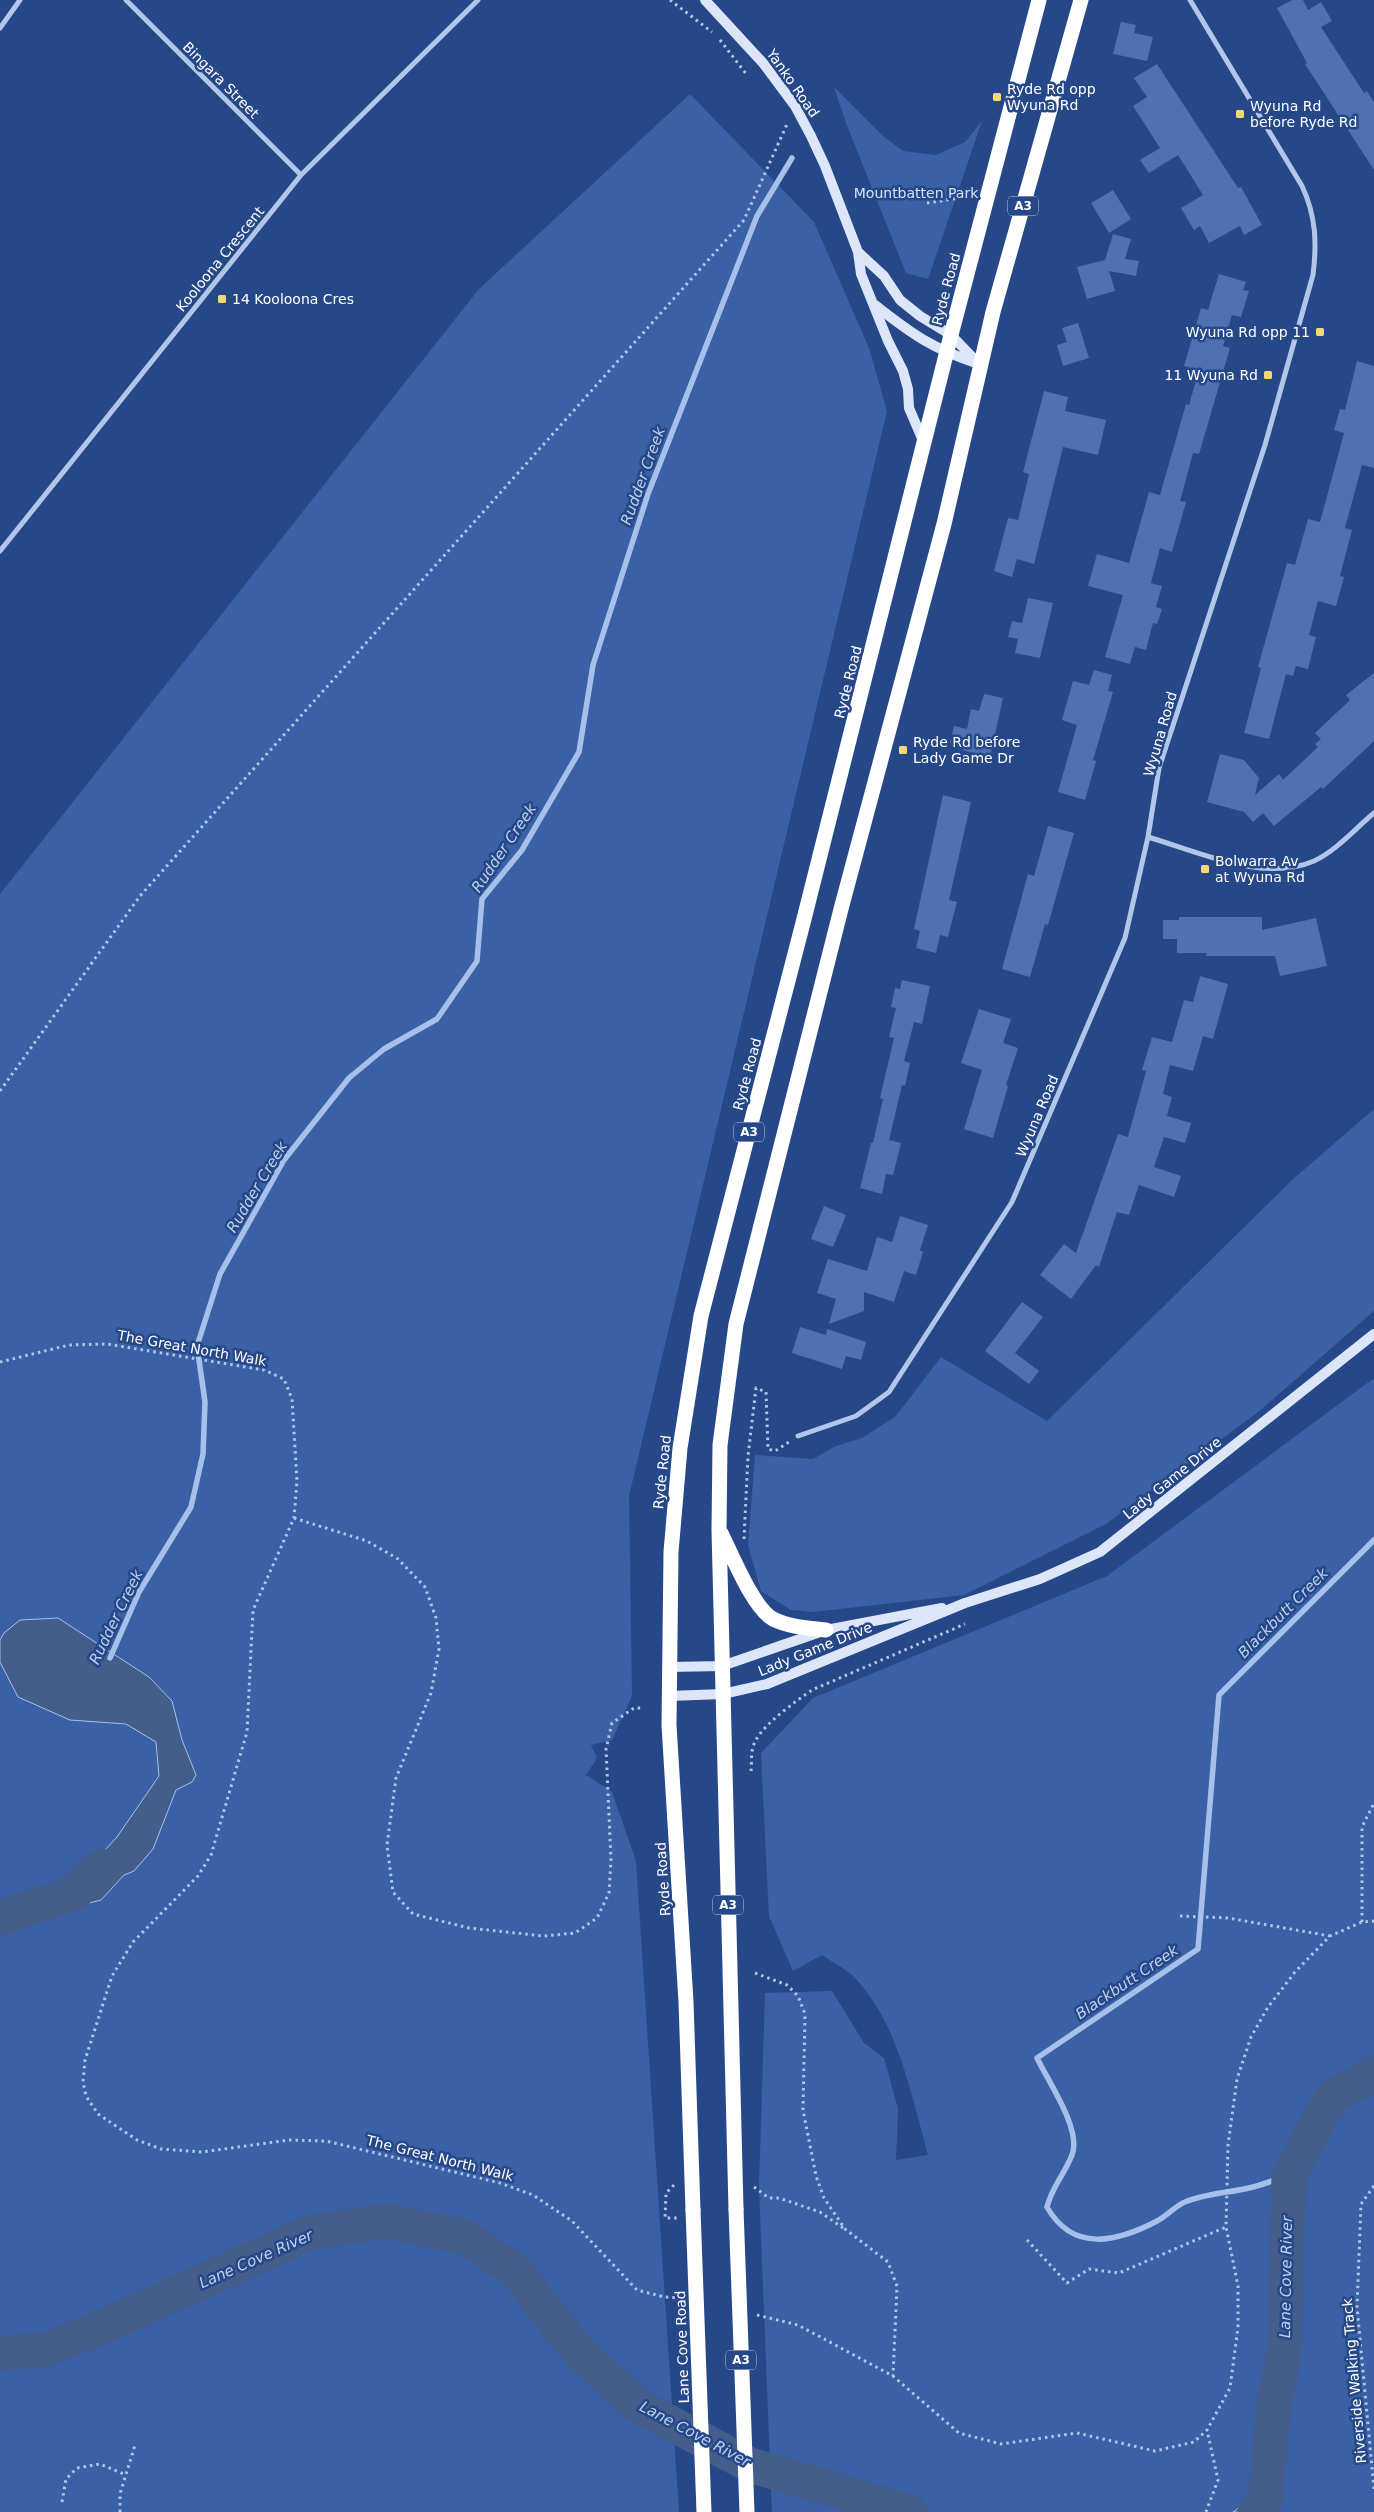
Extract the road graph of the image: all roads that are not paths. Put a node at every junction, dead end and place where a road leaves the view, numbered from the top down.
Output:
1 (20, 0) edge
2 (126, 0) edge
3 (478, 0) edge
4 (705, 0) edge
5 (1039, 0) edge
6 (1081, 0) edge
7 (1190, 0) edge
8 (0, 28) edge
9 (301, 175) junction
10 (858, 252) junction
11 (874, 305) junction
12 (951, 335) junction
13 (946, 353) junction
14 (979, 364) junction
15 (924, 444) junction
16 (0, 552) edge
17 (1374, 813) edge
18 (1148, 837) junction
19 (1374, 1334) edge
20 (798, 1436) road end
21 (719, 1530) junction
22 (965, 1603) junction
23 (826, 1630) junction
24 (722, 1666) junction
25 (670, 1667) junction
26 (723, 1694) junction
27 (669, 1696) junction
28 (693, 2210) joint
29 (704, 2512) edge
30 (747, 2512) edge

1 - 8 street
2 - 9 street, Bingara Street
3 - 9 street, Kooloona Crescent
4 - 10 main road, Yanko Road
5 - 12 highway, Ryde Road / A3
6 - 14 highway, A3
7 - 18 street, Wyuna Road
9 - 16 street, Kooloona Crescent
10 - 11 main road, Yanko Road
10 - 12 main road, Yanko Road
11 - 13 main road, Yanko Road
11 - 15 main road, Yanko Road
12 - 13 highway, Ryde Road / A3
12 - 14 main road, Yanko Road
13 - 14 main road, Yanko Road
13 - 15 highway, Ryde Road / A3
14 - 21 highway, A3
15 - 25 highway, Ryde Road / A3
17 - 18 street
18 - 20 street, Wyuna Road
19 - 22 main road, Lady Game Drive
21 - 23 highway
21 - 24 highway, A3
22 - 23 main road, Lady Game Drive
22 - 26 main road, Lady Game Drive
23 - 24 main road, Lady Game Drive
24 - 25 main road, Lady Game Drive
24 - 26 highway, A3
25 - 27 highway, Ryde Road / A3
26 - 27 main road, Lady Game Drive
26 - 30 highway, A3, bridge
27 - 28 highway, Ryde Road / A3
28 - 29 highway, Lane Cove Road / A3, bridge

